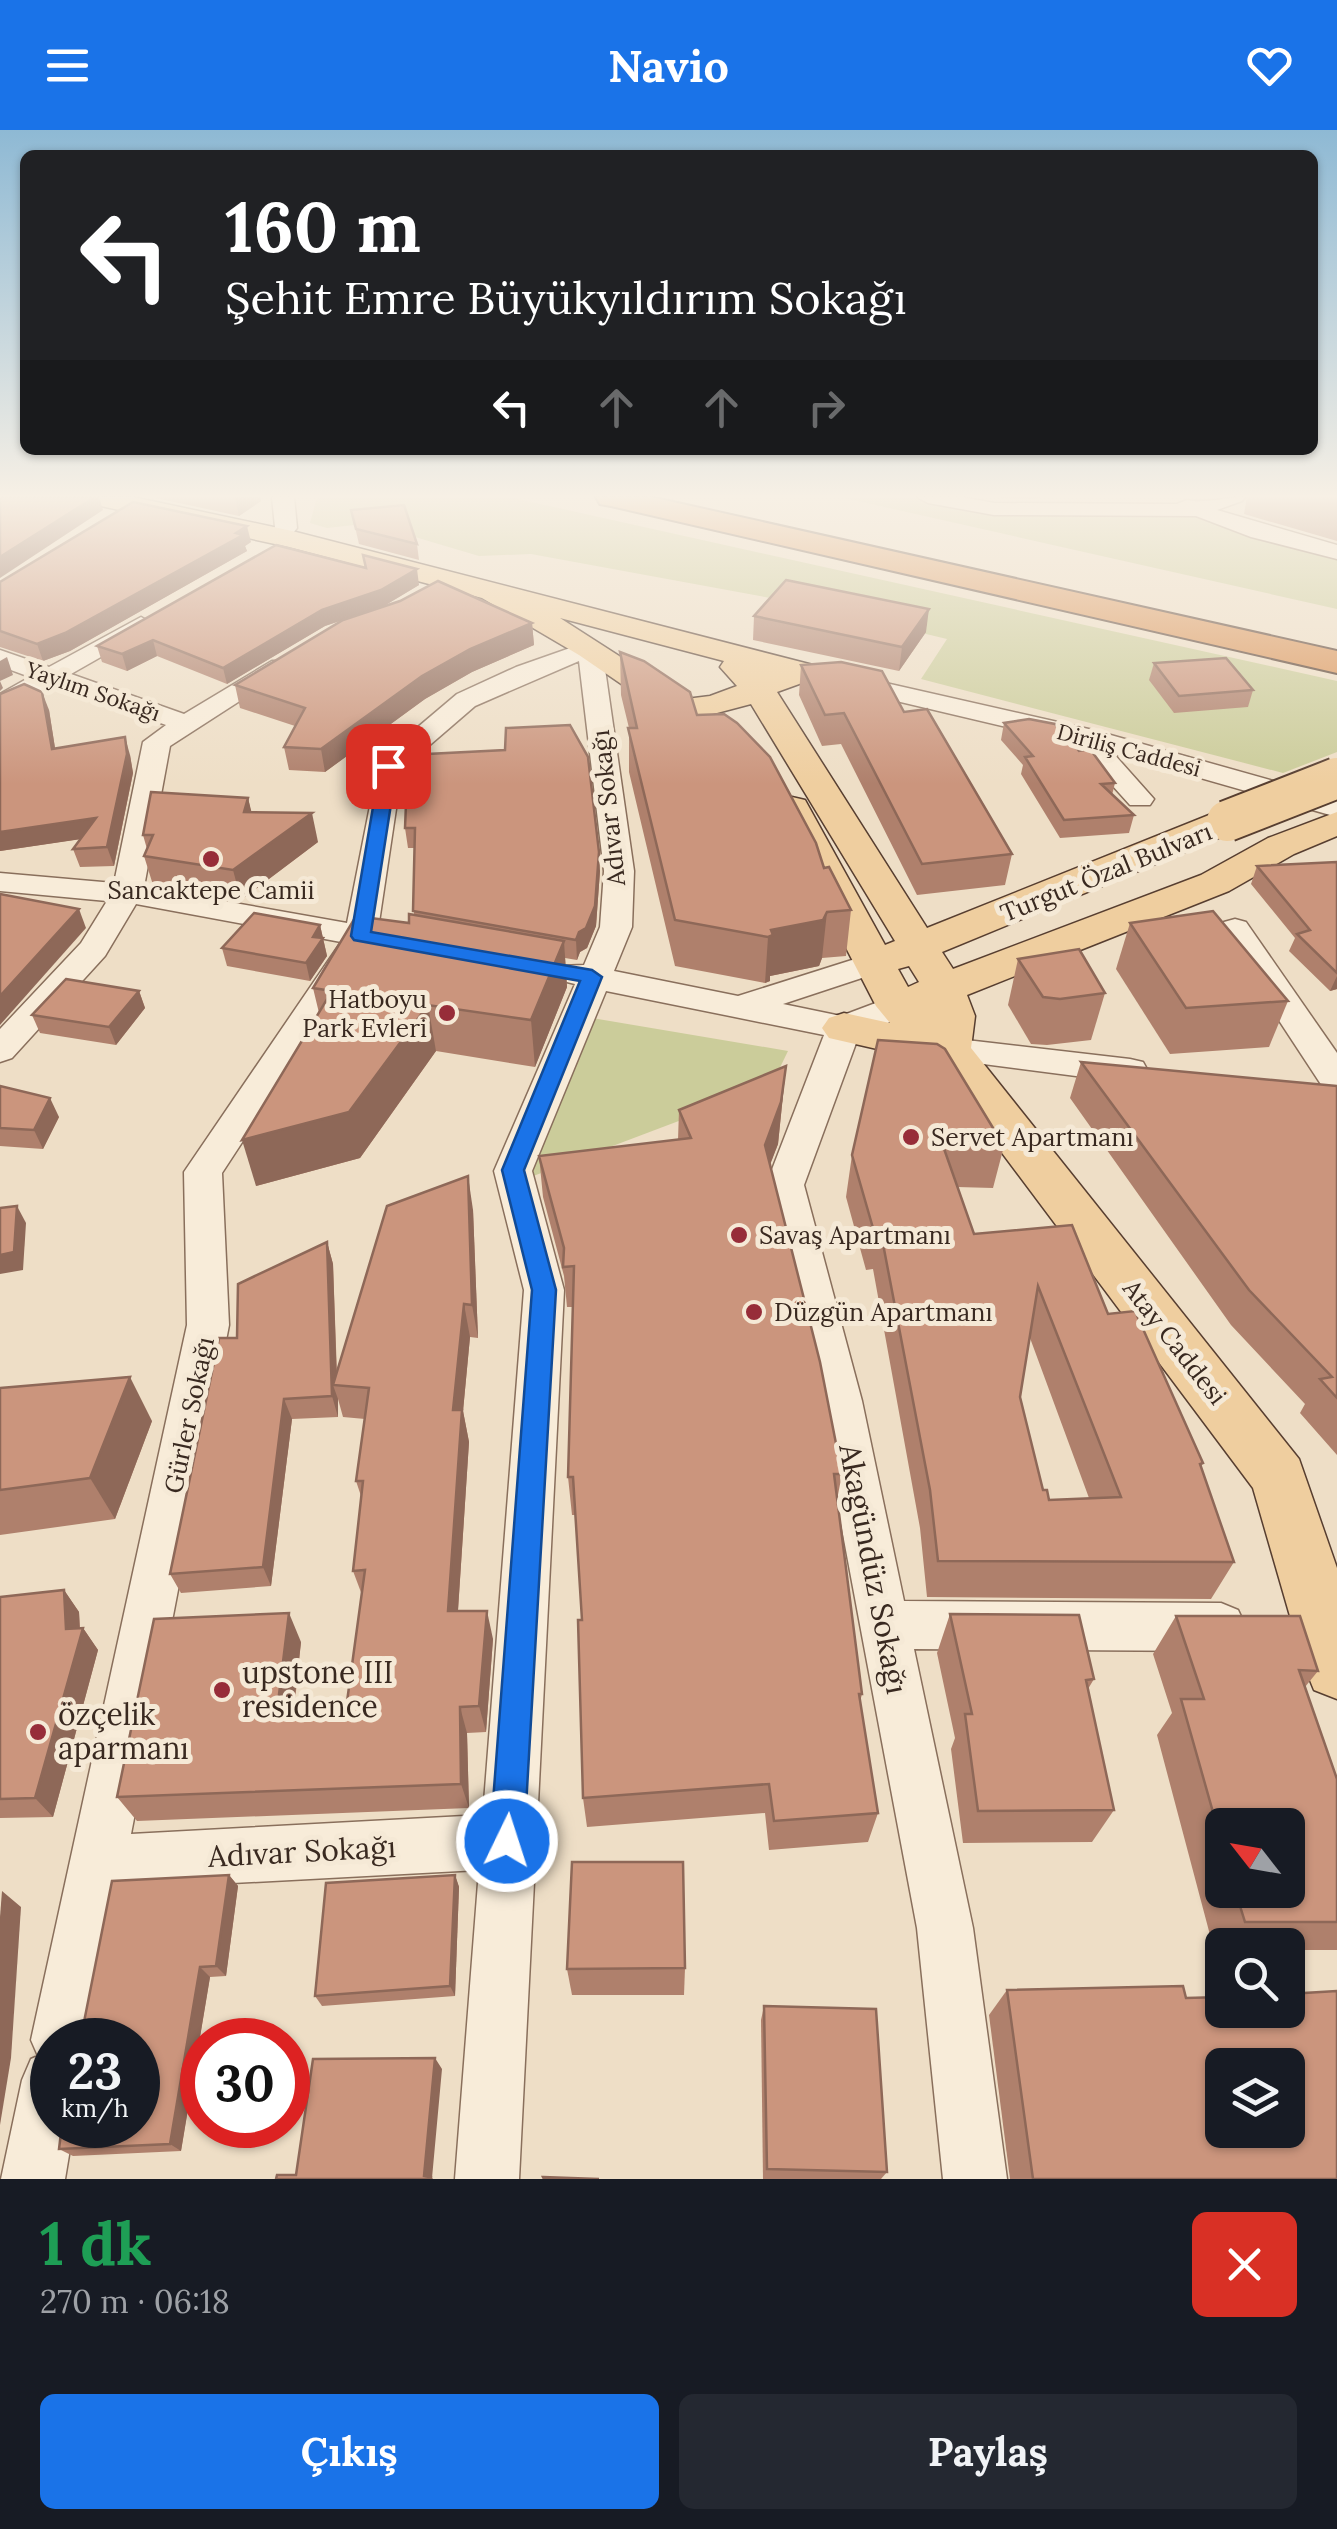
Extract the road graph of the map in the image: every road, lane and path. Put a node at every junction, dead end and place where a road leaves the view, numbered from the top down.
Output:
1 (438, 593) edge
2 (494, 593) joint
3 (1032, 593) edge
4 (1175, 593) edge
5 (424, 599) edge
6 (1222, 603) dead end
7 (161, 613) edge
8 (634, 628) junction
9 (590, 648) junction
10 (710, 648) junction
11 (300, 656) edge
12 (0, 658) edge
13 (1337, 662) edge
14 (802, 672) junction
15 (46, 676) junction
16 (757, 687) junction
17 (0, 705) edge
18 (680, 709) junction
19 (186, 724) junction
20 (1082, 736) junction
21 (722, 738) edge
22 (1337, 778) edge
23 (774, 782) edge
24 (1140, 799) dead end
25 (1337, 808) edge
26 (1337, 823) edge
27 (0, 882) edge
28 (128, 893) junction
29 (1235, 929) dead end
30 (361, 936) junction
31 (418, 946) edge
32 (920, 948) junction
33 (874, 963) junction
34 (534, 966) edge
35 (592, 977) junction
36 (944, 988) junction
37 (743, 1006) junction
38 (897, 1006) junction
39 (844, 1028) junction
40 (0, 1050) edge
41 (949, 1050) junction
42 (1162, 1074) edge
43 (1337, 1080) edge
44 (1298, 1090) edge
45 (1337, 1094) edge
46 (884, 1625) junction
47 (1304, 1637) edge
48 (507, 1841) junction
49 (96, 1863) junction
50 (64, 2018) edge
51 (38, 2148) edge
52 (32, 2179) edge
53 (487, 2179) edge
54 (975, 2179) edge

1 - 5 street
2 - 8 main road
2 - 9 main road
3 - 13 highway
4 - 6 highway
7 - 15 street
8 - 9 main road
8 - 10 main road
9 - 18 main road
9 - 30 street, Gürler Sokağı
9 - 35 street, Adıvar Sokağı
10 - 14 main road
10 - 16 main road
11 - 19 street
12 - 15 street, Yaylım Sokağı
14 - 16 main road
14 - 20 street, Diriliş Caddesi
15 - 17 street
15 - 19 street, Yaylım Sokağı
16 - 18 main road
16 - 32 main road
18 - 21 main road
19 - 28 street
20 - 24 street
20 - 25 street, Diriliş Caddesi
22 - 32 main road, Turgut Özal Bulvarı, bridge
23 - 33 main road, Atay Caddesi
26 - 36 main road, Turgut Özal Bulvarı
27 - 28 street
28 - 30 street
28 - 40 street
29 - 43 street
30 - 31 street
30 - 49 street, Gürler Sokağı
32 - 33 main road, Turgut Özal Bulvarı
32 - 36 main road
33 - 37 street
33 - 38 main road, Atay Caddesi
34 - 35 street
35 - 37 street
35 - 48 street, Adıvar Sokağı
36 - 38 main road, Turgut Özal Bulvarı
36 - 41 main road
37 - 39 street
38 - 39 street
38 - 41 main road, Atay Caddesi
39 - 41 main road
39 - 46 street, Akagündüz Sokağı
41 - 42 street
41 - 47 main road, Atay Caddesi
44 - 45 street
46 - 47 street
46 - 54 street, Akagündüz Sokağı
48 - 49 street, Adıvar Sokağı
48 - 53 street, Adıvar Sokağı
49 - 50 street, Gürler Sokağı
51 - 52 street

